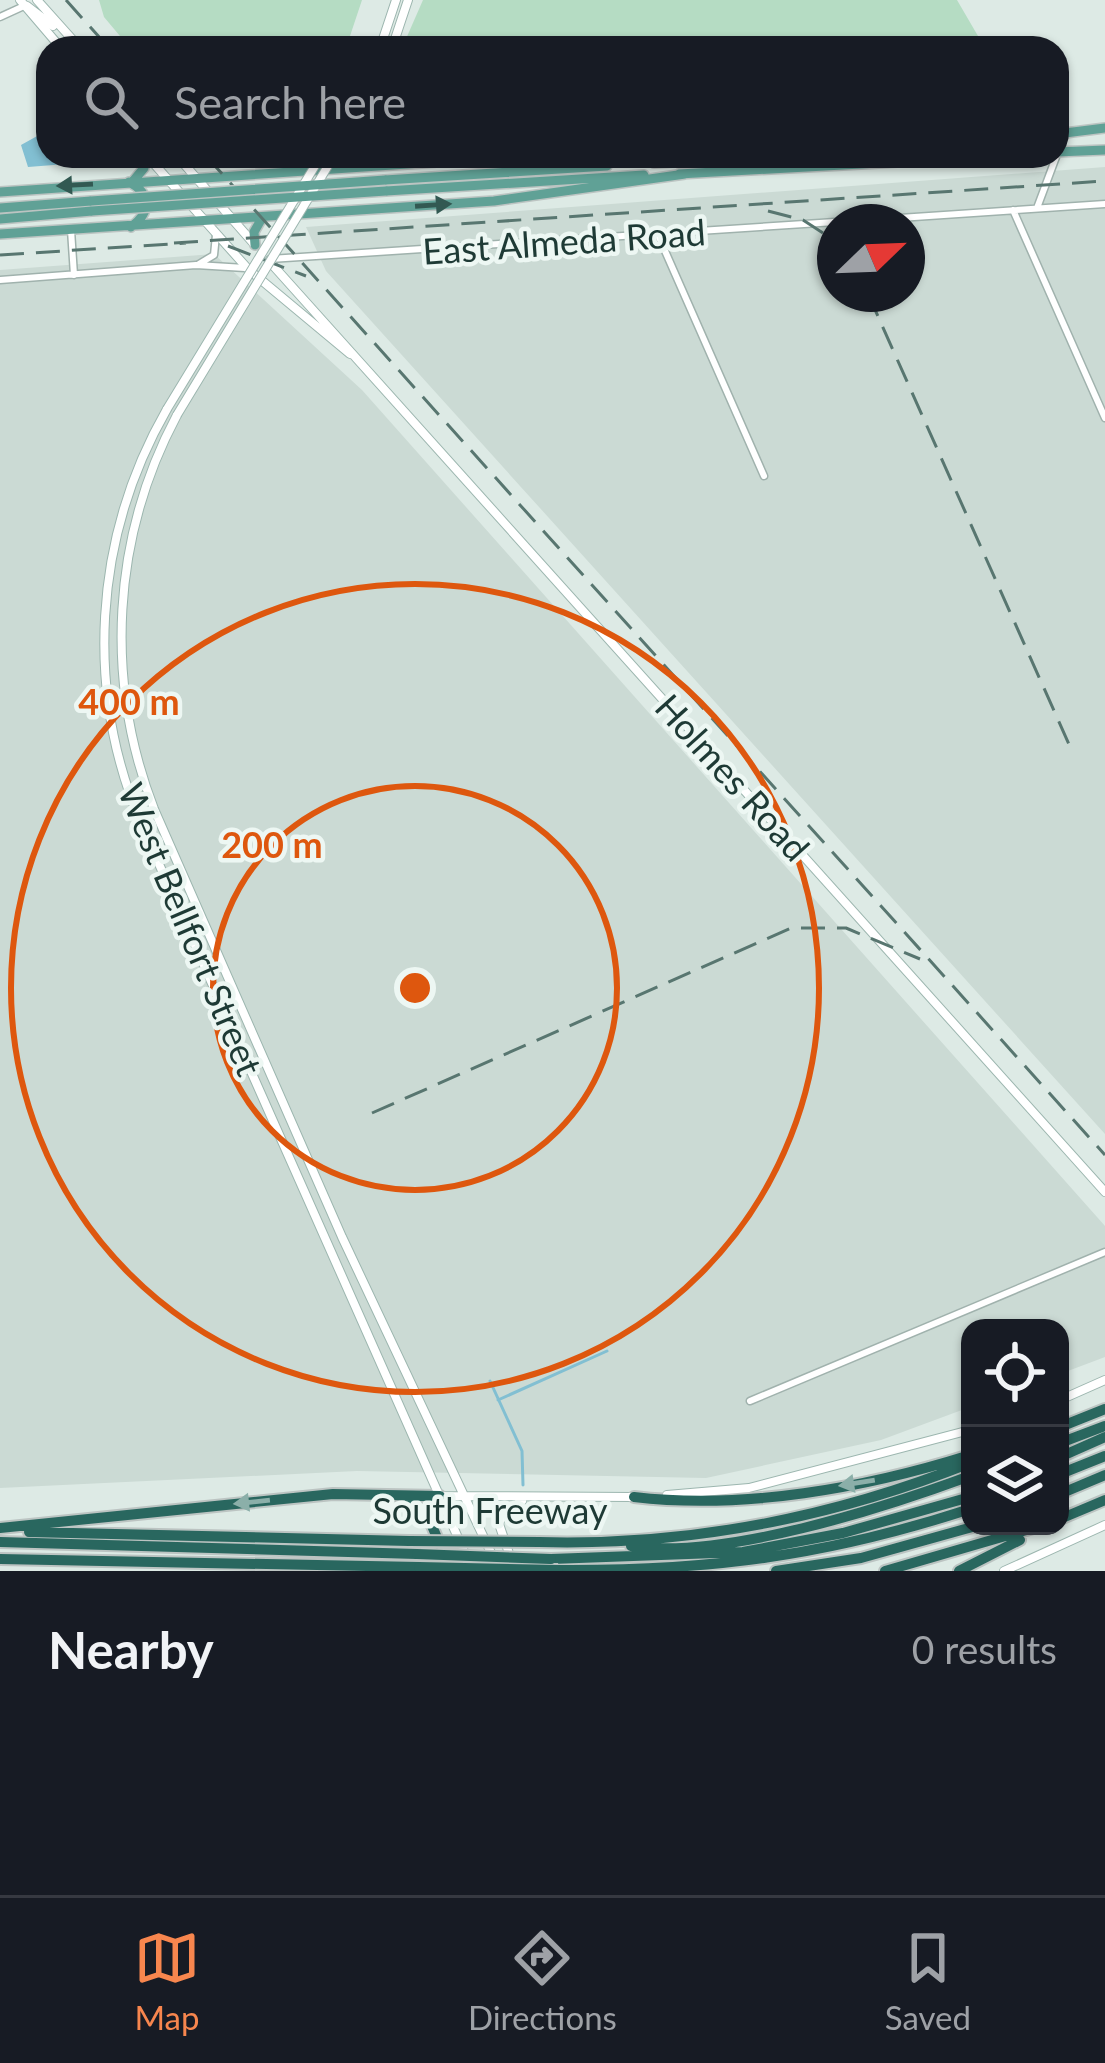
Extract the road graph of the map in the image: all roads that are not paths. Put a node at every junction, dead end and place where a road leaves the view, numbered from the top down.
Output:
1 (32, 1) edge
2 (402, 1) edge
3 (0, 17) edge
4 (54, 36) edge
5 (69, 36) edge
6 (386, 36) edge
7 (395, 36) edge
8 (1105, 128) edge
9 (1069, 132) edge
10 (1105, 150) edge
11 (1069, 152) edge
12 (143, 168) edge
13 (156, 168) edge
14 (187, 168) edge
15 (314, 168) edge
16 (326, 168) edge
17 (346, 168) edge
18 (361, 168) edge
19 (586, 168) edge
20 (792, 168) edge
21 (1052, 168) edge
22 (685, 174) junction
23 (196, 178) junction
24 (167, 179) junction
25 (129, 182) junction
26 (386, 185) junction
27 (0, 192) edge
28 (1105, 204) edge
29 (91, 206) junction
30 (0, 208) edge
31 (1036, 208) junction
32 (364, 209) junction
33 (1013, 210) junction
34 (265, 216) junction
35 (925, 216) edge
36 (0, 219) edge
37 (233, 219) junction
38 (205, 221) junction
39 (817, 223) edge
40 (131, 227) junction
41 (71, 230) junction
42 (0, 234) edge
43 (216, 235) junction
44 (658, 235) junction
45 (256, 245) junction
46 (266, 258) junction
47 (293, 258) junction
48 (196, 265) junction
49 (248, 269) junction
50 (74, 274) junction
51 (287, 279) junction
52 (0, 280) edge
53 (369, 371) junction
54 (172, 412) junction
55 (1105, 418) edge
56 (764, 476) dead end
57 (122, 679) junction
58 (106, 680) junction
59 (252, 1033) junction
60 (237, 1039) junction
61 (1105, 1193) edge
62 (1105, 1252) edge
63 (393, 1346) junction
64 (377, 1353) junction
65 (1105, 1380) edge
66 (1069, 1396) edge
67 (750, 1401) dead end
68 (1105, 1409) edge
69 (1069, 1423) edge
70 (1105, 1426) edge
71 (961, 1432) edge
72 (1069, 1440) edge
73 (1105, 1441) edge
74 (1069, 1456) edge
75 (1105, 1460) edge
76 (961, 1461) edge
77 (961, 1462) edge
78 (1069, 1474) edge
79 (1105, 1475) edge
80 (961, 1479) edge
81 (1069, 1490) edge
82 (399, 1494) junction
83 (440, 1496) junction
84 (465, 1496) junction
85 (634, 1497) junction
86 (536, 1499) junction
87 (961, 1500) edge
88 (1105, 1500) edge
89 (961, 1512) edge
90 (1069, 1515) edge
91 (1105, 1525) edge
92 (0, 1529) edge
93 (961, 1530) edge
94 (1012, 1535) edge
95 (1027, 1535) edge
96 (0, 1542) edge
97 (610, 1542) junction
98 (0, 1559) edge
99 (418, 1561) junction
100 (555, 1564) edge
101 (472, 1570) edge
102 (450, 1571) edge
103 (499, 1571) edge
104 (515, 1571) edge
105 (776, 1571) edge
106 (884, 1571) edge
107 (959, 1571) edge
108 (1004, 1571) edge

1 - 3 street
1 - 4 main road
1 - 5 main road
2 - 6 main road
2 - 7 main road
8 - 9 main road
10 - 11 main road
12 - 25 main road
13 - 24 main road, Holmes Road
14 - 23 main road, Holmes Road
15 - 54 main road, West Bellfort Street, bridge
16 - 54 main road, West Bellfort Street, bridge
17 - 23 main road
18 - 32 main road
19 - 26 main road
20 - 22 main road
21 - 31 street
22 - 26 main road
32 -> 22 main road
23 - 24 main road
23 - 37 main road, Holmes Road
24 - 25 main road
24 - 38 main road, Holmes Road
25 -> 27 main road
25 - 40 main road
26 - 29 main road, bridge
28 - 31 street, East Almeda Road
29 - 30 main road
29 - 36 main road
31 - 33 street, East Almeda Road
32 - 34 main road
33 - 35 street, East Almeda Road
33 - 55 street
34 - 37 main road
34 - 45 main road
37 - 38 main road
37 - 45 main road, Holmes Road
38 - 40 main road
38 - 43 main road, Holmes Road
39 - 44 street, East Almeda Road
40 - 41 main road
41 - 42 main road
41 - 50 street
43 - 48 street
43 - 49 main road, Holmes Road
44 - 47 street, East Almeda Road
44 - 56 street
45 - 46 main road, Holmes Road
46 - 47 street, East Almeda Road
46 - 51 main road, Holmes Road
47 - 51 street
48 - 49 street
48 - 50 street
49 - 53 main road, Holmes Road
50 - 52 street
51 - 53 main road, Holmes Road
53 - 61 main road, Holmes Road
54 - 57 main road, West Bellfort Street
54 - 58 main road, West Bellfort Street
57 - 58 main road
57 - 59 main road, West Bellfort Street
58 - 60 main road, West Bellfort Street
59 - 60 main road
59 - 63 main road, West Bellfort Street
60 - 64 main road, West Bellfort Street
62 - 67 street
63 - 64 main road
63 - 84 main road, West Bellfort Street
64 - 83 main road, West Bellfort Street
65 - 66 main road
68 - 69 highway
70 - 72 highway
71 - 85 main road
73 - 74 highway
75 - 78 highway
76 -> 85 highway
77 - 97 highway, South Freeway
79 - 81 highway
80 - 97 highway
82 - 83 highway
82 -> 92 highway
82 - 102 highway
83 - 84 main road
83 - 101 main road, West Bellfort Street
84 - 86 main road
84 - 103 main road, West Bellfort Street
85 - 86 main road
86 - 104 main road
87 - 100 highway
88 - 90 highway
89 - 100 highway
91 - 108 main road
92 - 97 highway, South Freeway, bridge
93 - 105 highway
94 - 106 highway
95 - 107 highway
96 - 99 highway
98 - 99 highway
99 - 100 highway, bridge

